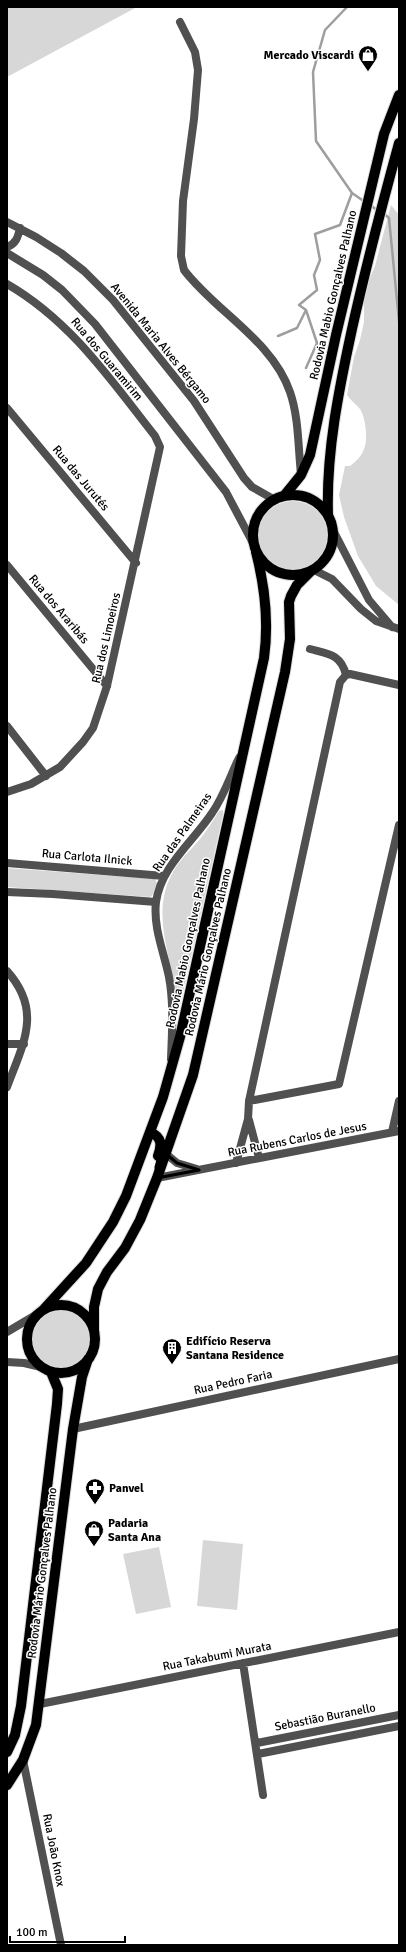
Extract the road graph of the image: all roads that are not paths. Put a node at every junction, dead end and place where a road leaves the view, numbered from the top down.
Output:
1 (180, 22) dead end
2 (399, 95) edge
3 (399, 143) edge
4 (7, 222) edge
5 (20, 228) junction
6 (7, 247) edge
7 (7, 253) edge
8 (7, 284) edge
9 (7, 408) edge
10 (160, 445) joint
11 (301, 475) junction
12 (284, 496) junction
13 (274, 500) junction
14 (328, 515) junction
15 (333, 530) junction
16 (255, 549) junction
17 (136, 563) junction
18 (7, 565) edge
19 (312, 571) junction
20 (395, 628) edge
21 (310, 649) dead end
22 (346, 675) junction
23 (399, 685) edge
24 (107, 686) junction
25 (7, 726) edge
26 (244, 749) junction
27 (46, 776) junction
28 (7, 792) edge
29 (399, 826) edge
30 (7, 863) edge
31 (164, 876) junction
32 (7, 892) edge
33 (156, 902) junction
34 (7, 971) edge
35 (7, 1044) edge
36 (24, 1044) junction
37 (170, 1075) junction
38 (7, 1087) edge
39 (249, 1101) junction
40 (399, 1101) edge
41 (248, 1119) junction
42 (150, 1132) junction
43 (396, 1132) edge
44 (165, 1153) junction
45 (259, 1158) junction
46 (236, 1163) junction
47 (199, 1170) junction
48 (157, 1178) junction
49 (41, 1311) junction
50 (94, 1330) junction
51 (7, 1332) edge
52 (88, 1359) junction
53 (399, 1359) edge
54 (7, 1362) edge
55 (46, 1370) junction
56 (73, 1429) junction
57 (399, 1632) edge
58 (243, 1663) junction
59 (40, 1704) junction
60 (399, 1715) edge
61 (369, 1721) junction
62 (399, 1726) edge
63 (371, 1731) junction
64 (257, 1744) junction
65 (7, 1752) edge
66 (258, 1754) junction
67 (23, 1760) junction
68 (7, 1785) edge
69 (263, 1795) dead end
70 (60, 1945) edge

1 - 11 street
2 - 11 main road, Rodovia Mabio Gonçalves Palhano
3 - 14 main road
4 - 5 street, Avenida Maria Alves Bérgamo
5 - 6 street
5 - 13 street, Avenida Maria Alves Bérgamo
7 - 16 street
8 - 10 street, Rua dos Guaramirim
9 - 17 street, Rua das Jurutés
10 - 17 street, Rua dos Limoeiros
11 - 12 main road, Rodovia Mabio Gonçalves Palhano
12 - 13 main road
12 - 14 main road
13 - 16 main road
14 - 15 main road
15 - 19 main road
15 - 20 street
16 - 19 main road
16 - 26 main road, Rodovia Mabio Gonçalves Palhano
17 - 24 street, Rua dos Limoeiros
18 - 24 street, Rua dos Araribás
19 - 20 street
19 - 44 main road, Rodovia Mário Gonçalves Palhano
21 - 22 street
22 - 23 street
22 - 39 street
24 - 27 street, Rua dos Limoeiros
25 - 27 street
26 - 31 street, Rua das Palmeiras
26 - 37 main road, Rodovia Mabio Gonçalves Palhano
27 - 28 street, Rua dos Limoeiros
29 - 39 street
30 - 31 street, Rua Carlota Ilnick
31 - 33 street, Rua das Palmeiras
32 - 33 street
33 - 37 street, Rua das Palmeiras
34 - 36 street
35 - 36 street
36 - 38 street
37 - 42 main road, Rodovia Mabio Gonçalves Palhano
39 - 41 street
40 - 43 street
41 - 45 street
41 - 46 street
42 - 48 main road
42 - 49 main road, Rodovia Mabio Gonçalves Palhano
43 - 45 street, Rua Rubens Carlos de Jesus
44 - 47 street, Rua Rubens Carlos de Jesus
44 - 48 main road, Rodovia Mário Gonçalves Palhano
45 - 46 street, Rua Rubens Carlos de Jesus
46 - 47 street, Rua Rubens Carlos de Jesus
47 - 48 street, Rua Rubens Carlos de Jesus
48 - 50 main road, Rodovia Mário Gonçalves Palhano
49 - 50 main road
49 - 51 street
49 - 55 main road
50 - 52 main road
52 - 55 main road
52 - 56 main road, Rodovia Mário Gonçalves Palhano
53 - 56 street, Rua Pedro Faria
54 - 55 street
55 - 65 main road, Rodovia Mário Gonçalves Palhano
56 - 59 main road, Rodovia Mário Gonçalves Palhano
57 - 58 street, Rua Takabumi Murata
58 - 59 street, Rua Takabumi Murata
58 - 64 street
59 - 67 main road, Rodovia Mário Gonçalves Palhano
60 - 61 street, Sebastião Buranello
61 - 63 street
61 - 64 street, Sebastião Buranello
62 - 63 street, Sebastião Buranello
63 - 66 street, Sebastião Buranello
64 - 66 street
66 - 69 street
67 - 68 main road, Rodovia Mário Gonçalves Palhano
67 - 70 street, Rua João Knox

